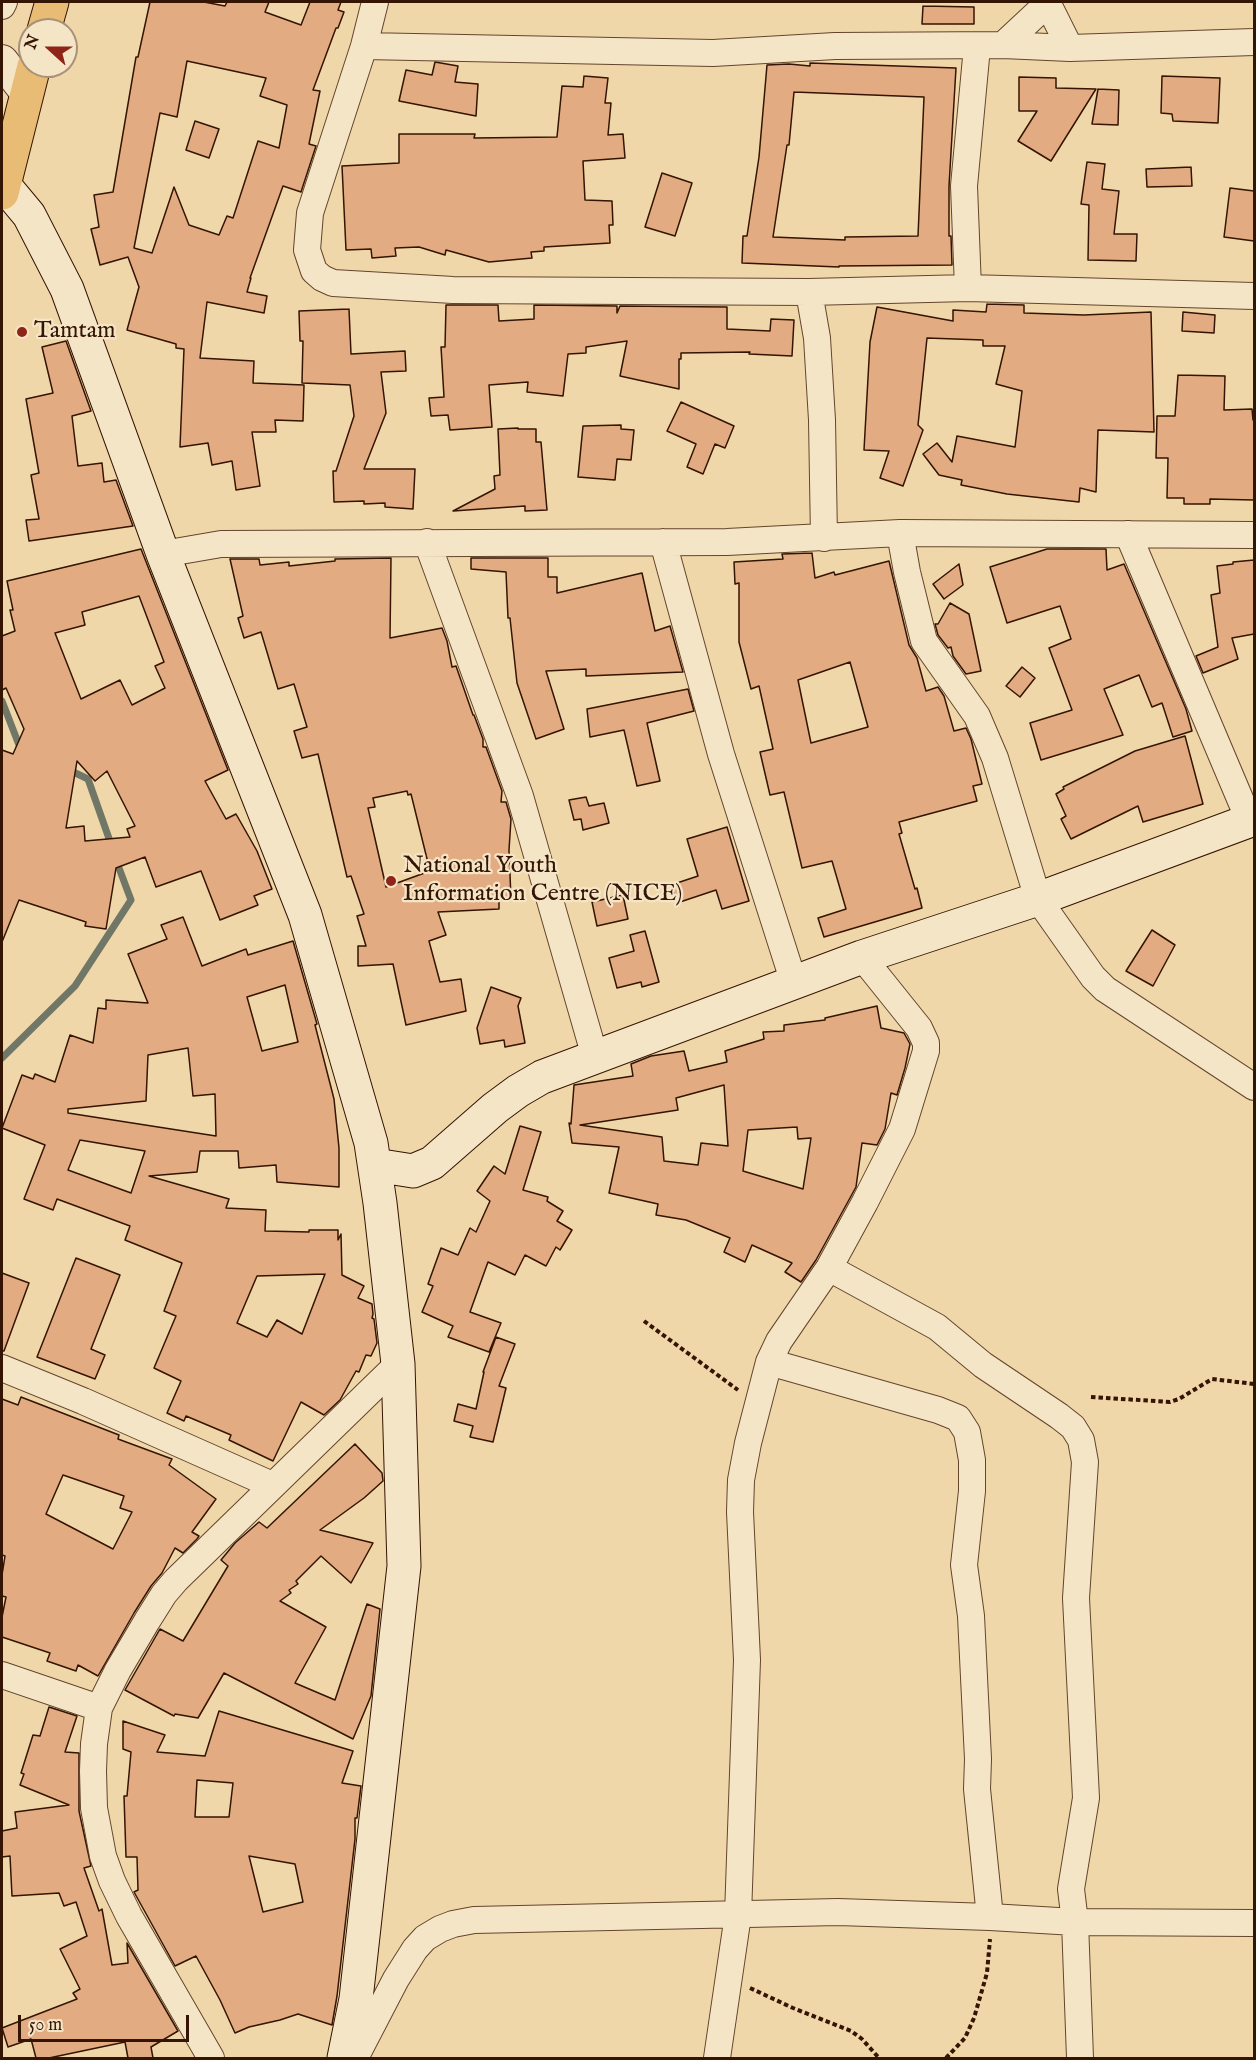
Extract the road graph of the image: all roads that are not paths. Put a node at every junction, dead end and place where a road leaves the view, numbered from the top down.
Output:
1 (4, 2) edge
2 (52, 2) edge
3 (375, 2) edge
4 (1047, 3) edge
5 (2, 6) edge
6 (47, 18) edge
7 (1254, 42) edge
8 (1003, 45) junction
9 (364, 46) junction
10 (977, 47) junction
11 (1070, 48) junction
12 (2, 61) edge
13 (30, 79) edge
14 (3, 189) edge
15 (968, 288) junction
16 (809, 292) junction
17 (1254, 296) edge
18 (900, 533) junction
19 (1128, 534) junction
20 (1254, 535) edge
21 (824, 538) junction
22 (427, 542) junction
23 (663, 542) junction
24 (163, 554) junction
25 (1252, 819) edge
26 (1038, 899) junction
27 (862, 957) junction
28 (794, 983) junction
29 (595, 1057) junction
30 (1254, 1087) edge
31 (375, 1165) junction
32 (829, 1268) junction
33 (769, 1362) junction
34 (398, 1364) junction
35 (2, 1368) edge
36 (272, 1485) junction
37 (2, 1675) edge
38 (99, 1708) junction
39 (738, 1915) junction
40 (990, 1917) junction
41 (1075, 1922) junction
42 (1254, 1923) edge
43 (211, 2058) edge
44 (344, 2058) edge
45 (355, 2058) edge
46 (717, 2058) edge
47 (1080, 2058) edge

1 - 5 street
2 - 6 highway
3 - 9 street
4 - 8 street
4 - 11 street
7 - 11 street
8 - 10 street
8 - 11 street
9 - 10 street
9 - 16 street
10 - 15 street
12 - 13 street
13 - 14 highway
14 - 24 main road
15 - 16 street
15 - 17 street
16 - 21 street
18 - 19 street
18 - 21 street
18 - 26 street
19 - 20 street
19 - 25 street
21 - 23 street
22 - 23 street
22 - 24 street
22 - 29 street
23 - 28 street
24 - 31 main road
25 - 26 main road
26 - 27 main road
26 - 30 street
27 - 28 main road
27 - 32 street
28 - 29 main road
29 - 31 main road
31 - 34 main road
32 - 33 street
32 - 41 street
33 - 39 street
33 - 40 street
34 - 36 street
34 - 44 main road
35 - 36 street
36 - 38 street
37 - 38 street
38 - 43 street
39 - 40 street
39 - 45 street
39 - 46 street
40 - 41 street
41 - 42 street
41 - 47 street

